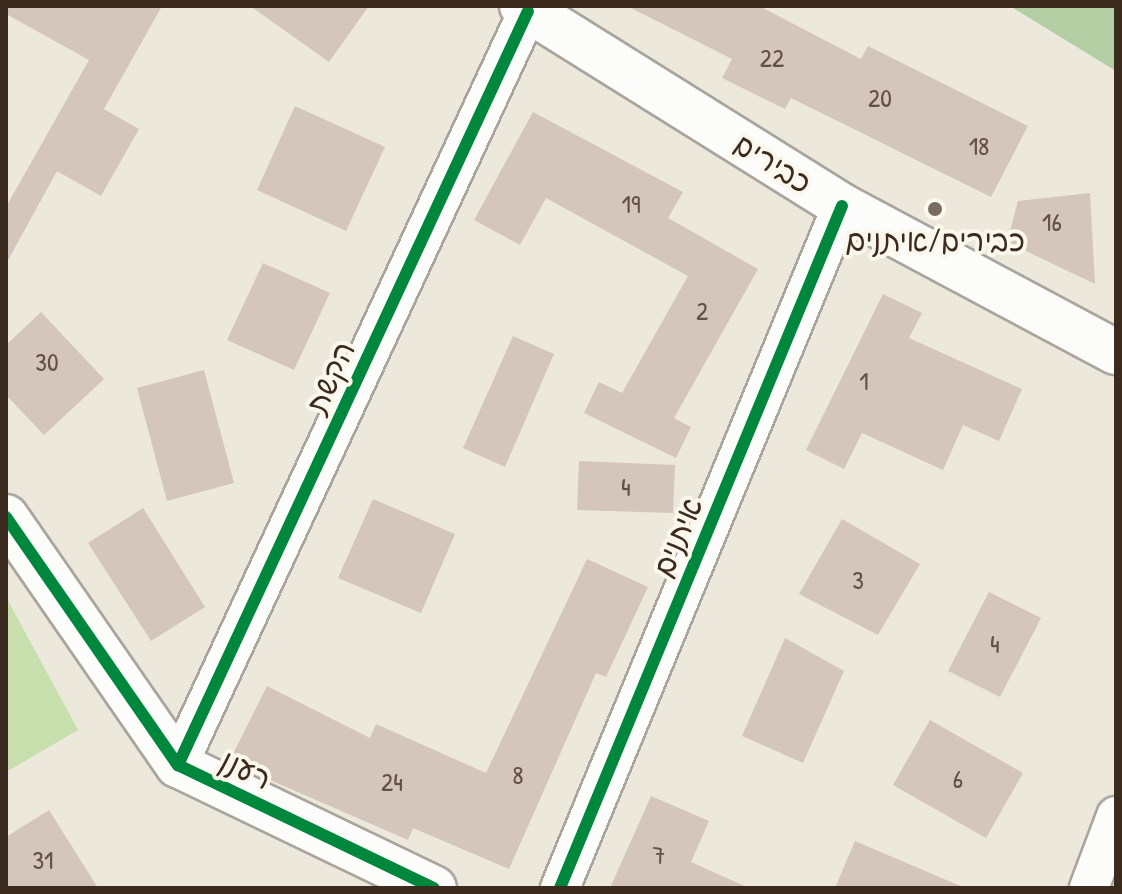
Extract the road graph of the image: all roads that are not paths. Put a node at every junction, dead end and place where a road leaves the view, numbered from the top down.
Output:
1 (525, 8) edge
2 (842, 206) junction
3 (1116, 352) edge
4 (6, 517) edge
5 (178, 765) junction
6 (1116, 816) edge
7 (434, 888) edge
8 (560, 888) edge
9 (1089, 888) edge

1 - 2 street, כבירים
1 - 5 street, הקשת
2 - 3 street, כבירים
2 - 8 street, איתנים
4 - 5 street, רענן
5 - 7 street, רענן
6 - 9 street

